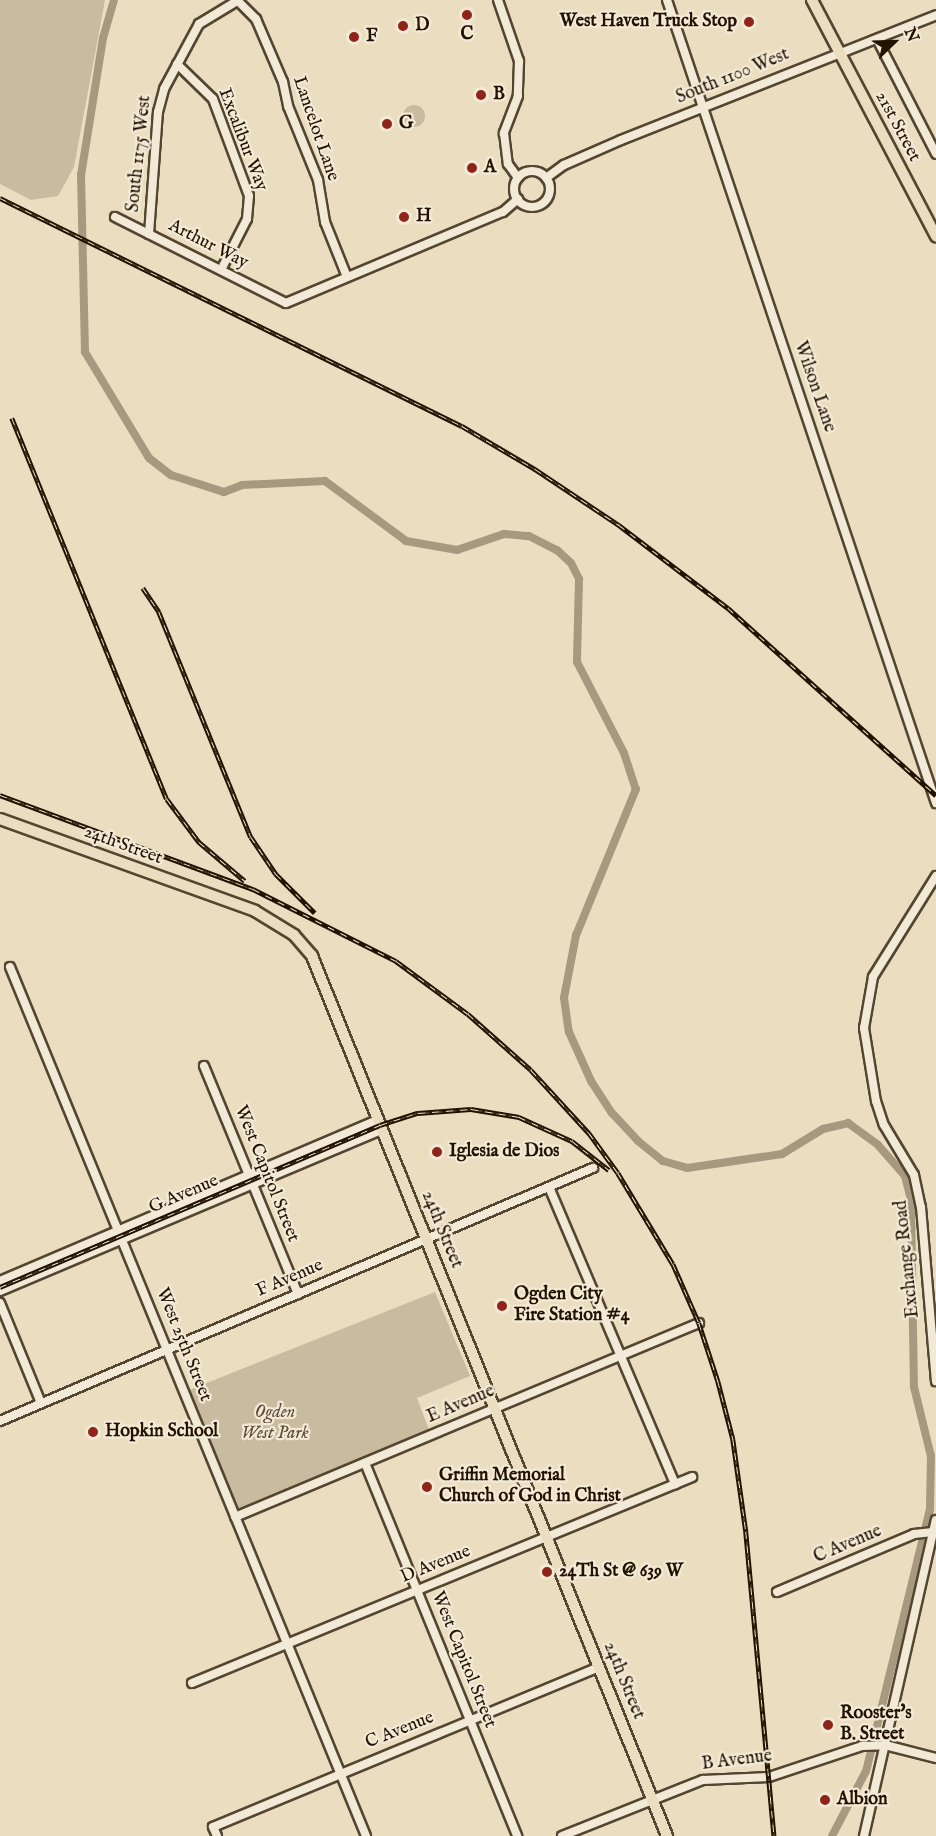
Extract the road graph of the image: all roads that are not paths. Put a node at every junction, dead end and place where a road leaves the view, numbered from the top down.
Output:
1 (237, 0) edge
2 (498, 0) edge
3 (667, 0) edge
4 (812, 0) edge
5 (936, 15) edge
6 (877, 39) junction
7 (840, 54) junction
8 (177, 64) junction
9 (702, 107) junction
10 (936, 154) edge
11 (518, 178) junction
12 (546, 178) junction
13 (518, 200) junction
14 (115, 217) dead end
15 (149, 234) junction
16 (936, 236) edge
17 (221, 270) junction
18 (347, 277) junction
19 (932, 777) edge
20 (936, 804) edge
21 (0, 819) edge
22 (936, 876) edge
23 (10, 967) dead end
24 (204, 1066) dead end
25 (380, 1125) junction
26 (593, 1168) dead end
27 (248, 1175) junction
28 (252, 1184) junction
29 (549, 1187) junction
30 (120, 1230) junction
31 (123, 1239) junction
32 (426, 1239) junction
33 (0, 1281) edge
34 (0, 1291) edge
35 (298, 1294) junction
36 (0, 1303) edge
37 (699, 1323) dead end
38 (166, 1350) junction
39 (620, 1356) junction
40 (936, 1376) edge
41 (936, 1381) edge
42 (41, 1403) junction
43 (495, 1408) junction
44 (0, 1420) edge
45 (365, 1462) junction
46 (692, 1477) dead end
47 (675, 1484) junction
48 (235, 1517) junction
49 (936, 1520) edge
50 (933, 1532) junction
51 (547, 1537) junction
52 (417, 1590) junction
53 (777, 1592) dead end
54 (287, 1644) junction
55 (599, 1667) junction
56 (192, 1683) dead end
57 (470, 1720) junction
58 (881, 1745) junction
59 (936, 1758) edge
60 (340, 1773) junction
61 (653, 1799) junction
62 (215, 1832) edge
63 (366, 1836) edge
64 (517, 1836) edge
65 (562, 1836) edge
66 (668, 1836) edge
67 (864, 1836) edge

1 - 8 street, South 1175 West
1 - 18 street, Lancelot Lane
2 - 11 street
3 - 9 street, Wilson Lane
4 - 7 main road, 21st Street
5 - 6 street, South 1100 West
6 - 7 street, South 1100 West
6 - 10 street
7 - 9 street, South 1100 West
7 - 16 main road, 21st Street
8 - 15 street, South 1175 West
8 - 17 street, Excalibur Way
9 - 12 street, South 1100 West
9 - 19 street, Wilson Lane
11 - 12 street
11 - 13 street
12 - 13 street
13 - 18 street
14 - 15 street, Arthur Way
15 - 17 street, Arthur Way
17 - 18 street, Arthur Way
19 - 20 street
21 - 25 main road, 24th Street
22 - 40 street, Exchange Road
23 - 30 street, West 25th Street
24 - 27 street, West Capitol Street
25 - 27 street, G Avenue
25 - 28 street, G Avenue
25 - 32 main road, 24th Street
26 - 29 street, F Avenue
27 - 28 street, West Capitol Street
27 - 30 street, G Avenue
28 - 31 street, G Avenue
28 - 35 street, West Capitol Street
29 - 32 street, F Avenue
29 - 39 street
30 - 31 street, West 25th Street
30 - 33 street, G Avenue
31 - 34 street, G Avenue
31 - 38 street, West 25th Street
32 - 35 street, F Avenue
32 - 43 main road, 24th Street
35 - 38 street, F Avenue
36 - 42 street
37 - 39 street, E Avenue
38 - 42 street, F Avenue
38 - 48 street, West 25th Street
39 - 43 street, E Avenue
39 - 47 street
40 - 41 street, Exchange Road
42 - 44 street, F Avenue
43 - 45 street, E Avenue
43 - 51 main road, 24th Street
45 - 48 street, E Avenue
45 - 52 street, West Capitol Street
46 - 47 street, D Avenue
47 - 51 street, D Avenue
48 - 54 street, West 25th Street
49 - 50 street
50 - 53 street, C Avenue
50 - 58 street
51 - 52 street, D Avenue
51 - 55 main road, 24th Street
52 - 54 street, D Avenue
52 - 57 street, West Capitol Street
54 - 56 street, D Avenue
54 - 60 street, West 25th Street
55 - 57 street, C Avenue
55 - 61 main road, 24th Street
57 - 60 street, C Avenue
57 - 64 street, West Capitol Street
58 - 59 street, B Avenue
58 - 61 street, B Avenue
58 - 67 street
60 - 62 street, C Avenue
60 - 63 street, West 25th Street
61 - 65 street, B Avenue
61 - 66 main road, 24th Street

